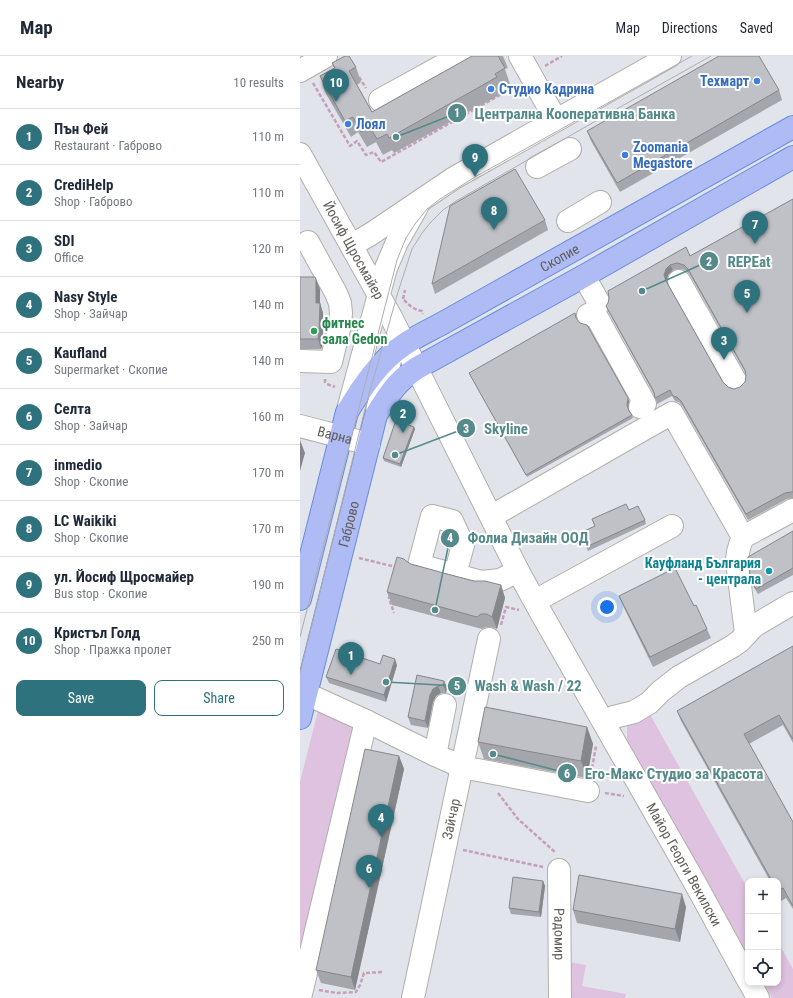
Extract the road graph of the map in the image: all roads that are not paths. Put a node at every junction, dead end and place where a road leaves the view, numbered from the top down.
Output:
1 (326, 56) edge
2 (460, 56) edge
3 (520, 56) edge
4 (670, 56) edge
5 (300, 71) edge
6 (380, 100) road end
7 (556, 120) junction
8 (793, 127) edge
9 (570, 149) dead end
10 (300, 154) edge
11 (793, 158) edge
12 (537, 167) dead end
13 (419, 202) junction
14 (583, 212) dead end
15 (596, 237) junction
16 (308, 242) dead end
17 (352, 245) junction
18 (584, 276) junction
19 (679, 281) dead end
20 (379, 295) junction
21 (398, 343) junction
22 (300, 361) edge
23 (417, 368) junction
24 (736, 382) dead end
25 (649, 406) junction
26 (348, 412) junction
27 (376, 415) junction
28 (300, 426) edge
29 (341, 437) junction
30 (369, 444) junction
31 (793, 510) edge
32 (492, 516) junction
33 (672, 526) dead end
34 (743, 537) junction
35 (518, 571) junction
36 (455, 575) junction
37 (300, 599) edge
38 (793, 603) edge
39 (537, 606) junction
40 (746, 633) junction
41 (489, 639) road end
42 (303, 693) edge
43 (445, 705) dead end
44 (300, 718) edge
45 (366, 721) junction
46 (605, 727) junction
47 (435, 755) junction
48 (472, 769) junction
49 (588, 791) road end
50 (559, 862) road end
51 (745, 975) edge
52 (752, 986) edge
53 (302, 990) edge
54 (413, 998) edge
55 (560, 998) edge
56 (758, 998) edge

1 - 5 street
2 - 6 street
3 - 7 street
4 - 7 street
7 - 13 street
8 - 15 main road, Скопие
9 - 12 street
10 - 17 street, Йосиф Щросмайер
11 - 18 main road, Скопие
13 - 17 street
13 - 20 street, Габрово
14 - 15 street
15 - 21 main road, Скопие
16 - 22 street
17 - 20 street, Йосиф Щросмайер
18 - 23 main road, Скопие
18 - 25 street
19 - 24 street
20 - 21 street, Йосиф Щросмайер
20 - 26 street, Габрово
21 - 23 street, Йосиф Щросмайер
21 - 26 main road, Скопие
21 - 27 street, Габрово
23 - 27 main road, Скопие
23 - 32 street, Майор Георги Векилски
25 - 32 street
25 - 34 street
26 - 29 main road, Габрово
27 - 30 main road, Габрово
28 - 29 street, Варна
29 - 30 street, Варна
29 - 37 main road, Габрово
30 - 42 main road, Габрово
31 - 34 street
32 - 35 street, Майор Георги Векилски
33 - 39 street
34 - 40 street
35 - 36 street
35 - 39 street, Майор Георги Векилски
36 - 36 street
38 - 40 street
39 - 46 street, Майор Георги Векилски
40 - 46 street
41 - 48 street, Зайчар
42 - 44 main road, Габрово
42 - 45 street
43 - 47 street
45 - 47 street
45 - 53 street
46 - 51 street, Майор Георги Векилски
47 - 48 street
48 - 49 street
48 - 54 street, Зайчар
50 - 55 street, Радомир
52 - 56 street

